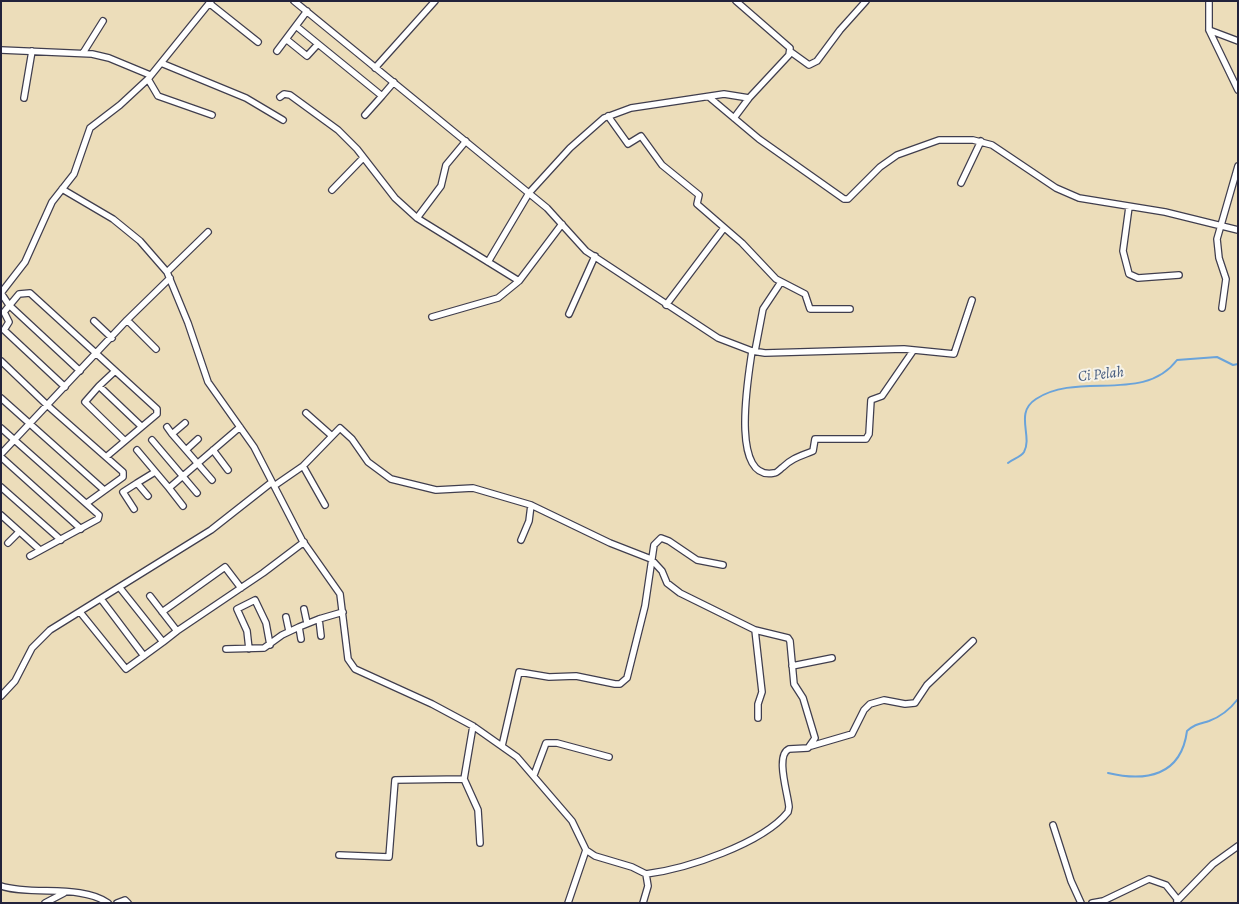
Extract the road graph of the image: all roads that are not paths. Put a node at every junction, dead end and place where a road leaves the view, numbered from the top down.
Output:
1 (294, 1) edge
2 (435, 1) edge
3 (736, 1) edge
4 (866, 1) edge
5 (1209, 1) edge
6 (210, 2) edge
7 (307, 11) junction
8 (103, 21) dead end
9 (296, 26) junction
10 (1209, 30) junction
11 (286, 39) junction
12 (1238, 41) edge
13 (258, 42) dead end
14 (318, 44) junction
15 (1, 50) edge
16 (32, 51) junction
17 (277, 51) dead end
18 (791, 52) junction
19 (82, 53) junction
20 (161, 63) junction
21 (375, 68) junction
22 (149, 77) junction
23 (394, 82) junction
24 (1238, 90) edge
25 (382, 96) junction
26 (280, 97) dead end
27 (709, 97) junction
28 (24, 98) dead end
29 (749, 98) junction
30 (212, 115) dead end
31 (366, 115) dead end
32 (608, 116) junction
33 (734, 118) junction
34 (283, 120) dead end
35 (466, 141) junction
36 (981, 141) junction
37 (363, 158) junction
38 (1238, 166) edge
39 (961, 183) dead end
40 (62, 189) junction
41 (332, 190) dead end
42 (529, 193) junction
43 (1129, 207) junction
44 (417, 218) junction
45 (562, 224) junction
46 (1221, 226) junction
47 (724, 228) junction
48 (1238, 230) edge
49 (208, 232) dead end
50 (595, 256) junction
51 (488, 262) junction
52 (168, 275) junction
53 (1179, 275) dead end
54 (519, 281) junction
55 (781, 282) junction
56 (1, 293) edge
57 (972, 300) dead end
58 (9, 305) junction
59 (666, 305) junction
60 (1222, 308) dead end
61 (850, 309) dead end
62 (569, 314) dead end
63 (432, 317) dead end
64 (127, 320) junction
65 (94, 322) dead end
66 (2, 332) edge
67 (112, 338) junction
68 (156, 349) dead end
69 (754, 351) junction
70 (914, 351) junction
71 (96, 355) junction
72 (1, 361) edge
73 (80, 371) junction
74 (114, 372) junction
75 (65, 386) junction
76 (99, 386) junction
77 (1, 398) edge
78 (47, 405) junction
79 (306, 413) dead end
80 (185, 423) dead end
81 (28, 424) junction
82 (141, 426) junction
83 (167, 427) dead end
84 (240, 427) junction
85 (1, 428) edge
86 (172, 434) junction
87 (332, 436) junction
88 (14, 439) junction
89 (198, 439) dead end
90 (124, 440) junction
91 (152, 440) dead end
92 (137, 450) dead end
93 (186, 450) junction
94 (212, 450) junction
95 (1, 455) edge
96 (106, 457) junction
97 (198, 463) junction
98 (303, 466) junction
99 (228, 470) dead end
100 (154, 472) junction
101 (183, 476) junction
102 (212, 480) dead end
103 (137, 483) junction
104 (273, 484) junction
105 (1, 487) edge
106 (168, 488) junction
107 (104, 490) junction
108 (197, 493) dead end
109 (148, 496) dead end
110 (87, 502) junction
111 (531, 504) junction
112 (325, 505) dead end
113 (183, 506) dead end
114 (134, 508) dead end
115 (2, 517) edge
116 (81, 529) junction
117 (19, 532) junction
118 (61, 540) junction
119 (521, 540) dead end
120 (303, 541) junction
121 (8, 543) dead end
122 (40, 550) junction
123 (30, 556) dead end
124 (651, 559) junction
125 (723, 566) dead end
126 (120, 588) junction
127 (241, 588) junction
128 (150, 596) dead end
129 (102, 599) junction
130 (304, 609) dead end
131 (80, 612) junction
132 (162, 612) junction
133 (343, 612) junction
134 (286, 617) dead end
135 (319, 619) junction
136 (308, 623) junction
137 (299, 627) junction
138 (755, 630) junction
139 (177, 631) junction
140 (289, 631) junction
141 (321, 636) dead end
142 (301, 639) dead end
143 (973, 641) dead end
144 (163, 642) junction
145 (270, 645) junction
146 (226, 649) dead end
147 (249, 649) junction
148 (144, 656) junction
149 (832, 658) dead end
150 (792, 666) junction
151 (1, 696) edge
152 (758, 718) dead end
153 (473, 726) junction
154 (502, 746) junction
155 (811, 746) junction
156 (609, 757) dead end
157 (534, 775) junction
158 (464, 779) junction
159 (1053, 825) dead end
160 (480, 843) dead end
161 (1238, 846) edge
162 (586, 850) junction
163 (340, 855) dead end
164 (646, 874) junction
165 (1, 886) edge
166 (64, 893) junction
167 (1177, 901) edge
168 (45, 903) edge
169 (108, 903) edge
170 (117, 903) edge
171 (128, 903) edge
172 (568, 903) edge
173 (643, 903) edge
174 (1081, 903) edge
175 (1092, 903) edge

1 - 7 street
2 - 21 street
3 - 18 street
4 - 18 street
5 - 10 street
6 - 13 street
6 - 20 street
7 - 9 street
7 - 21 street
8 - 19 street
9 - 11 street
9 - 14 street
10 - 12 street
10 - 24 street
11 - 14 street
11 - 17 street
14 - 25 street
15 - 16 street
16 - 19 street
16 - 28 street
18 - 29 street
19 - 22 street
20 - 22 street
20 - 34 street
21 - 23 street
22 - 30 street
22 - 40 street
23 - 25 street
23 - 35 street
25 - 31 street
26 - 37 street
27 - 29 street
27 - 32 street
27 - 33 street
29 - 33 street
32 - 42 street
32 - 47 street
33 - 36 street
35 - 42 street
35 - 44 street
36 - 39 street
36 - 43 street
37 - 41 street
37 - 44 street
38 - 46 street
40 - 52 street
40 - 56 street
42 - 45 street
42 - 51 street
43 - 46 street
43 - 53 street
44 - 51 street
45 - 50 street
45 - 54 street
46 - 48 street
46 - 60 street
47 - 55 street
47 - 59 street
49 - 52 street
50 - 59 street
50 - 62 street
51 - 54 street
52 - 64 street
52 - 84 street
54 - 63 street
55 - 61 street
55 - 69 street
56 - 58 street
57 - 70 street
58 - 66 street
58 - 71 street
58 - 73 street
59 - 69 street
64 - 67 street
64 - 68 street
65 - 67 street
66 - 75 street
67 - 71 street
69 - 70 street
69 - 70 street
71 - 73 street
71 - 74 street
72 - 78 street
73 - 75 street
74 - 76 street
74 - 82 street
75 - 78 street
76 - 82 street
76 - 90 street
77 - 81 street
78 - 81 street
78 - 96 street
79 - 87 street
80 - 86 street
81 - 88 street
81 - 107 street
82 - 90 street
83 - 86 street
84 - 94 street
84 - 104 street
85 - 88 street
86 - 93 street
87 - 98 street
87 - 111 street
88 - 95 street
88 - 110 street
89 - 93 street
90 - 96 street
91 - 101 street
92 - 100 street
93 - 97 street
94 - 97 street
94 - 99 street
95 - 116 street
96 - 107 street
97 - 101 street
97 - 102 street
98 - 104 street
98 - 112 street
100 - 103 street
100 - 106 street
101 - 106 street
101 - 108 street
103 - 109 street
103 - 114 street
104 - 120 street
104 - 126 street
105 - 118 street
106 - 113 street
107 - 110 street
110 - 116 street
111 - 119 street
111 - 124 street
115 - 117 street
116 - 118 street
117 - 121 street
117 - 122 street
118 - 122 street
120 - 127 street
120 - 133 street
122 - 123 street
124 - 125 street
124 - 138 street
124 - 154 street
126 - 129 street
126 - 144 street
127 - 132 street
127 - 139 street
128 - 132 street
129 - 131 street
129 - 148 street
130 - 136 street
131 - 148 street
131 - 151 street
132 - 139 street
133 - 135 street
133 - 153 street
134 - 140 street
135 - 136 street
135 - 141 street
136 - 137 street
137 - 140 street
137 - 142 street
138 - 150 street
138 - 152 street
139 - 144 street
140 - 145 street
143 - 155 street
144 - 148 street
145 - 147 street
145 - 147 street
146 - 147 street
149 - 150 street
150 - 155 street
153 - 154 street
153 - 158 street
154 - 157 street
155 - 164 street
156 - 157 street
157 - 162 street
158 - 160 street
158 - 163 street
159 - 174 street
161 - 167 street
162 - 164 street
162 - 172 street
164 - 173 street
165 - 166 street
166 - 168 street
166 - 169 street
167 - 175 street
170 - 171 street

